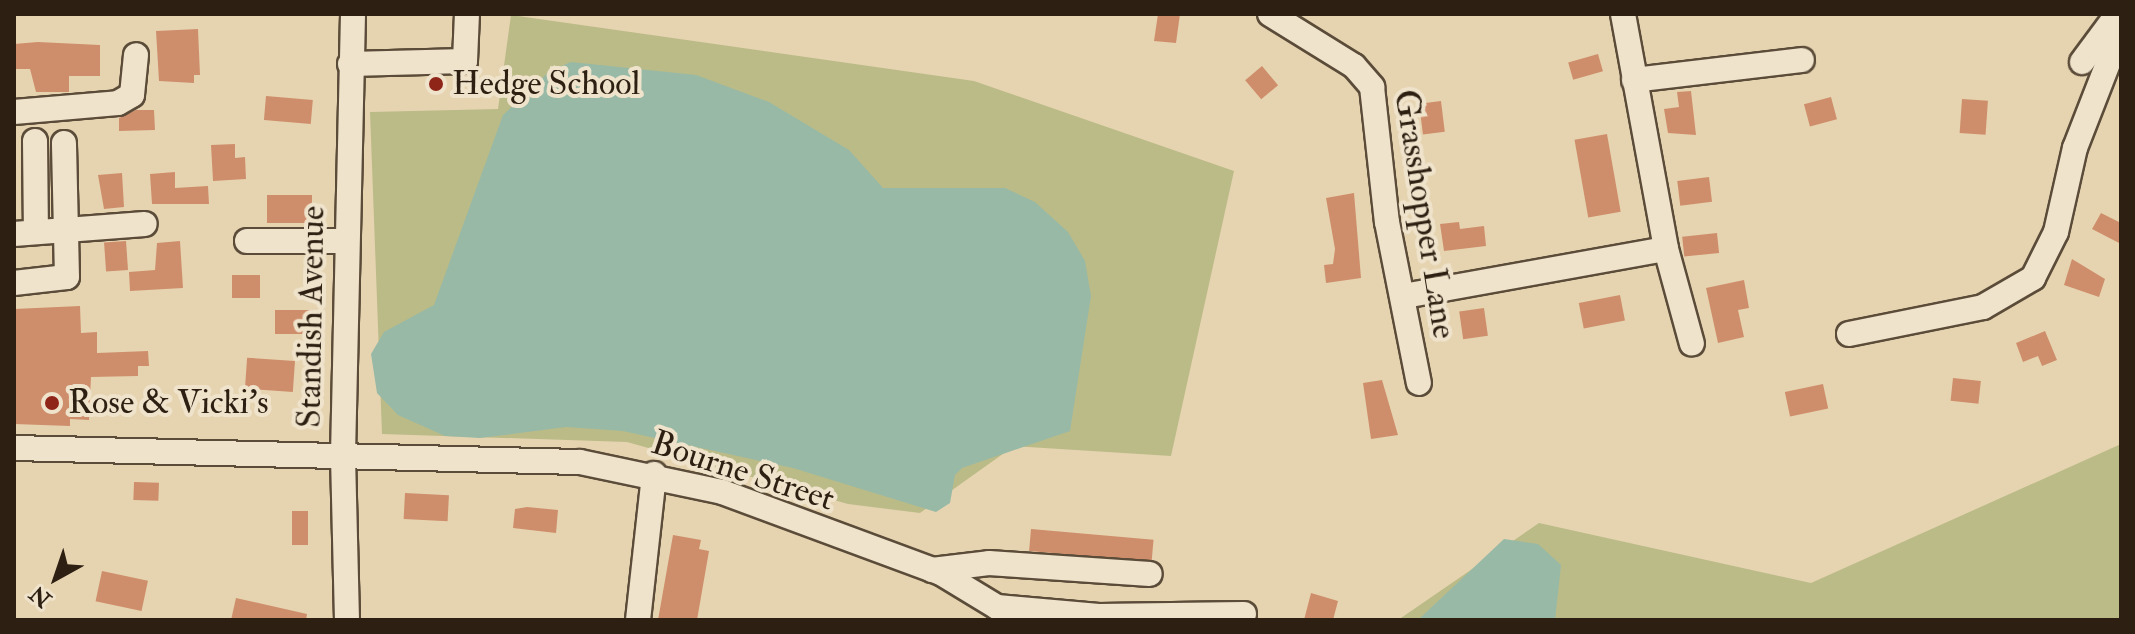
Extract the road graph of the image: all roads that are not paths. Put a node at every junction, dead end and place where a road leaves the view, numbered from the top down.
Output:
1 (353, 14) edge
2 (467, 14) edge
3 (1270, 14) edge
4 (1623, 14) edge
5 (2117, 14) edge
6 (2121, 30) edge
7 (136, 55) dead end
8 (1802, 60) dead end
9 (2082, 62) dead end
10 (350, 64) junction
11 (2115, 68) edge
12 (1634, 80) junction
13 (14, 112) edge
14 (35, 141) dead end
15 (64, 143) dead end
16 (145, 224) dead end
17 (68, 230) junction
18 (25, 233) edge
19 (247, 241) dead end
20 (346, 241) junction
21 (1666, 249) junction
22 (14, 283) edge
23 (1404, 296) junction
24 (1849, 334) dead end
25 (1692, 344) dead end
26 (1419, 383) dead end
27 (14, 448) edge
28 (343, 455) junction
29 (654, 474) junction
30 (932, 570) junction
31 (1150, 574) dead end
32 (997, 614) edge
33 (1244, 614) dead end
34 (347, 620) edge
35 (638, 620) edge

1 - 10 street, Standish Avenue
2 - 10 street
3 - 23 street, Grasshopper Lane
4 - 12 street
5 - 9 street
6 - 11 street
7 - 13 street
8 - 12 street
10 - 20 street, Standish Avenue
11 - 24 street
12 - 21 street
14 - 18 street
15 - 17 street
16 - 17 street
17 - 18 street
17 - 22 street
19 - 20 street
20 - 28 street, Standish Avenue
21 - 23 street
21 - 25 street
23 - 26 street, Grasshopper Lane
27 - 28 street, Bourne Street
28 - 29 street, Bourne Street
28 - 34 street, Standish Avenue
29 - 30 street, Bourne Street
29 - 35 street
30 - 31 street
30 - 32 street, Bourne Street
32 - 33 street, Bourne Street

